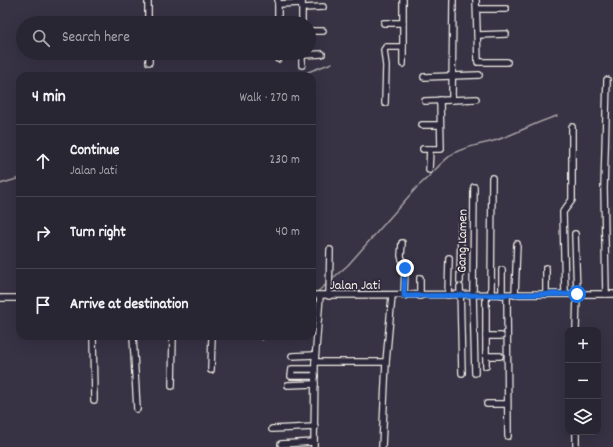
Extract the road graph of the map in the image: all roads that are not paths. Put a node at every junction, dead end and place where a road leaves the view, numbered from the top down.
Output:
1 (148, 0) edge
2 (403, 0) edge
3 (453, 0) edge
4 (476, 0) edge
5 (278, 2) edge
6 (302, 4) edge
7 (323, 7) dead end
8 (477, 9) junction
9 (506, 9) dead end
10 (148, 16) edge
11 (278, 16) edge
12 (302, 16) edge
13 (384, 23) dead end
14 (403, 23) junction
15 (316, 31) edge
16 (323, 31) dead end
17 (506, 34) dead end
18 (478, 35) junction
19 (403, 48) junction
20 (316, 54) edge
21 (322, 54) dead end
22 (302, 60) edge
23 (507, 62) dead end
24 (403, 64) dead end
25 (302, 65) dead end
26 (479, 75) dead end
27 (452, 76) junction
28 (424, 77) dead end
29 (607, 80) dead end
30 (425, 100) dead end
31 (440, 100) junction
32 (452, 100) junction
33 (476, 100) dead end
34 (385, 103) dead end
35 (422, 125) dead end
36 (440, 125) junction
37 (572, 127) dead end
38 (423, 149) dead end
39 (430, 149) junction
40 (429, 170) dead end
41 (492, 178) dead end
42 (474, 187) dead end
43 (461, 226) dead end
44 (575, 234) dead end
45 (402, 243) dead end
46 (517, 244) dead end
47 (330, 250) dead end
48 (449, 258) dead end
49 (546, 268) dead end
50 (502, 270) dead end
51 (420, 278) dead end
52 (460, 281) dead end
53 (460, 287) dead end
54 (460, 294) junction
55 (473, 294) junction
56 (546, 294) junction
57 (565, 294) junction
58 (577, 294) junction
59 (606, 294) junction
60 (613, 294) edge
61 (448, 295) junction
62 (488, 295) junction
63 (504, 295) junction
64 (515, 295) junction
65 (316, 296) edge
66 (329, 296) junction
67 (392, 296) junction
68 (404, 296) junction
69 (420, 296) junction
70 (0, 298) edge
71 (16, 298) edge
72 (576, 327) edge
73 (486, 336) junction
74 (501, 336) dead end
75 (93, 340) edge
76 (133, 340) edge
77 (173, 340) edge
78 (212, 340) edge
79 (315, 340) edge
80 (315, 355) junction
81 (292, 356) dead end
82 (486, 356) junction
83 (500, 356) dead end
84 (386, 362) junction
85 (314, 365) junction
86 (486, 366) dead end
87 (211, 370) dead end
88 (462, 373) dead end
89 (474, 373) dead end
90 (315, 376) junction
91 (315, 384) junction
92 (288, 385) dead end
93 (172, 386) dead end
94 (94, 400) dead end
95 (487, 404) dead end
96 (507, 404) junction
97 (137, 409) dead end
98 (315, 427) junction
99 (272, 428) dead end
100 (576, 435) edge
101 (508, 436) dead end
102 (281, 444) dead end
103 (314, 444) edge
104 (576, 445) dead end
105 (382, 447) edge

1 - 10 street
2 - 14 street
3 - 27 street
4 - 8 street
5 - 6 street
5 - 11 street
6 - 7 street
6 - 12 street
8 - 9 street
8 - 18 street
13 - 14 street
14 - 19 street
15 - 16 street
17 - 18 street
18 - 23 street
19 - 24 street
19 - 34 street
20 - 21 street
22 - 25 street
26 - 27 street
27 - 28 street
27 - 32 street
29 - 59 street
30 - 31 street
31 - 32 street
31 - 36 street
32 - 33 street
35 - 36 street
36 - 39 street
37 - 57 street
38 - 39 street
39 - 40 street
41 - 62 street
42 - 55 street, Gang Lamen
43 - 52 street
44 - 58 street
45 - 68 street
46 - 64 street
47 - 66 street
48 - 61 street
49 - 56 street
50 - 63 street
51 - 69 street
53 - 54 street
54 - 55 street, Jalan Jati
54 - 61 street, Jalan Jati
54 - 88 street
55 - 62 street, Jalan Jati
55 - 89 street, Gang Lamen
56 - 57 street, Jalan Jati
56 - 64 street, Jalan Jati
57 - 58 street, Jalan Jati
58 - 59 street, Jalan Jati
58 - 72 street
59 - 60 street, Jalan Jati
61 - 69 street, Jalan Jati
62 - 63 street, Jalan Jati
62 - 73 street
63 - 64 street, Jalan Jati
63 - 96 street
65 - 66 street, Jalan Jati
66 - 67 street, Jalan Jati
67 - 68 street, Jalan Jati
67 - 84 street
68 - 69 street, Jalan Jati
70 - 71 street
73 - 74 street
73 - 82 street
75 - 94 street
76 - 97 street
77 - 93 street
78 - 87 street
79 - 80 street
80 - 81 street
80 - 85 street
82 - 83 street
82 - 86 street
84 - 85 street
84 - 105 street
85 - 90 street
85 - 90 street
90 - 91 street
91 - 92 street
91 - 98 street
95 - 96 street
96 - 101 street
98 - 99 street
98 - 103 street
100 - 104 street
102 - 103 street

